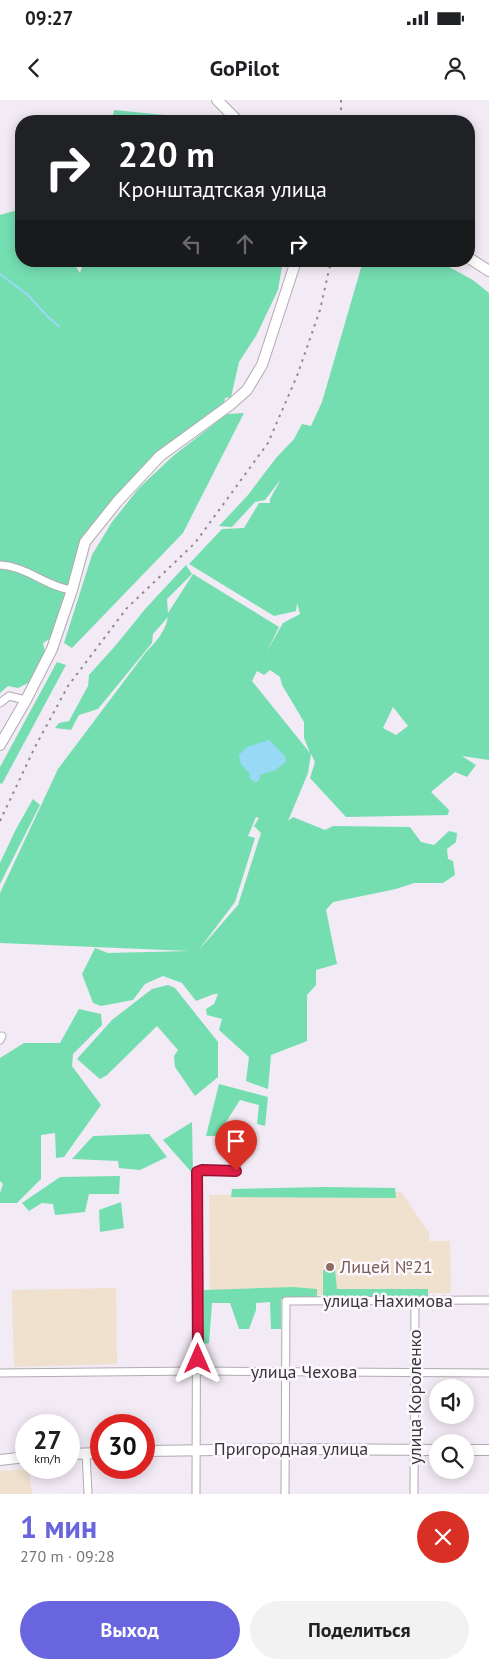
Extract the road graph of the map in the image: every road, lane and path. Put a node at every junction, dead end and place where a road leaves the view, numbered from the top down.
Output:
1 (217, 100) edge
2 (232, 115) edge
3 (475, 262) edge
4 (294, 267) edge
5 (489, 271) edge
6 (0, 565) edge
7 (72, 590) junction
8 (26, 700) junction
9 (0, 703) edge
10 (0, 745) edge
11 (236, 1158) dead end
12 (415, 1300) junction
13 (489, 1300) edge
14 (197, 1371) junction
15 (287, 1372) junction
16 (415, 1372) junction
17 (0, 1373) edge
18 (489, 1373) edge
19 (285, 1449) junction
20 (414, 1449) junction
21 (197, 1450) junction
22 (429, 1450) edge
23 (474, 1450) edge
24 (489, 1450) edge
25 (155, 1452) edge
26 (80, 1453) edge
27 (86, 1453) junction
28 (90, 1453) edge
29 (15, 1458) edge
30 (0, 1460) edge
31 (88, 1494) edge
32 (196, 1494) edge
33 (285, 1494) edge
34 (414, 1494) edge

1 - 2 main road
3 - 5 main road
4 - 7 main road
6 - 7 street
7 - 8 main road
8 - 9 street
8 - 10 main road
11 - 14 street
12 - 13 street, улица Нахимова
12 - 15 street, улица Нахимова
12 - 16 street, улица Короленко
14 - 15 street, улица Чехова
14 - 17 street, улица Чехова
14 - 21 street
15 - 16 street, улица Чехова
15 - 19 street
16 - 18 street, улица Чехова
16 - 20 street, улица Короленко
19 - 20 main road, Пригородная улица
19 - 21 main road, Пригородная улица
19 - 33 street
20 - 22 main road, Пригородная улица
20 - 34 street, улица Короленко
21 - 25 main road, Пригородная улица
21 - 32 street
23 - 24 main road
26 - 27 main road
27 - 28 main road
27 - 31 street
29 - 30 main road

